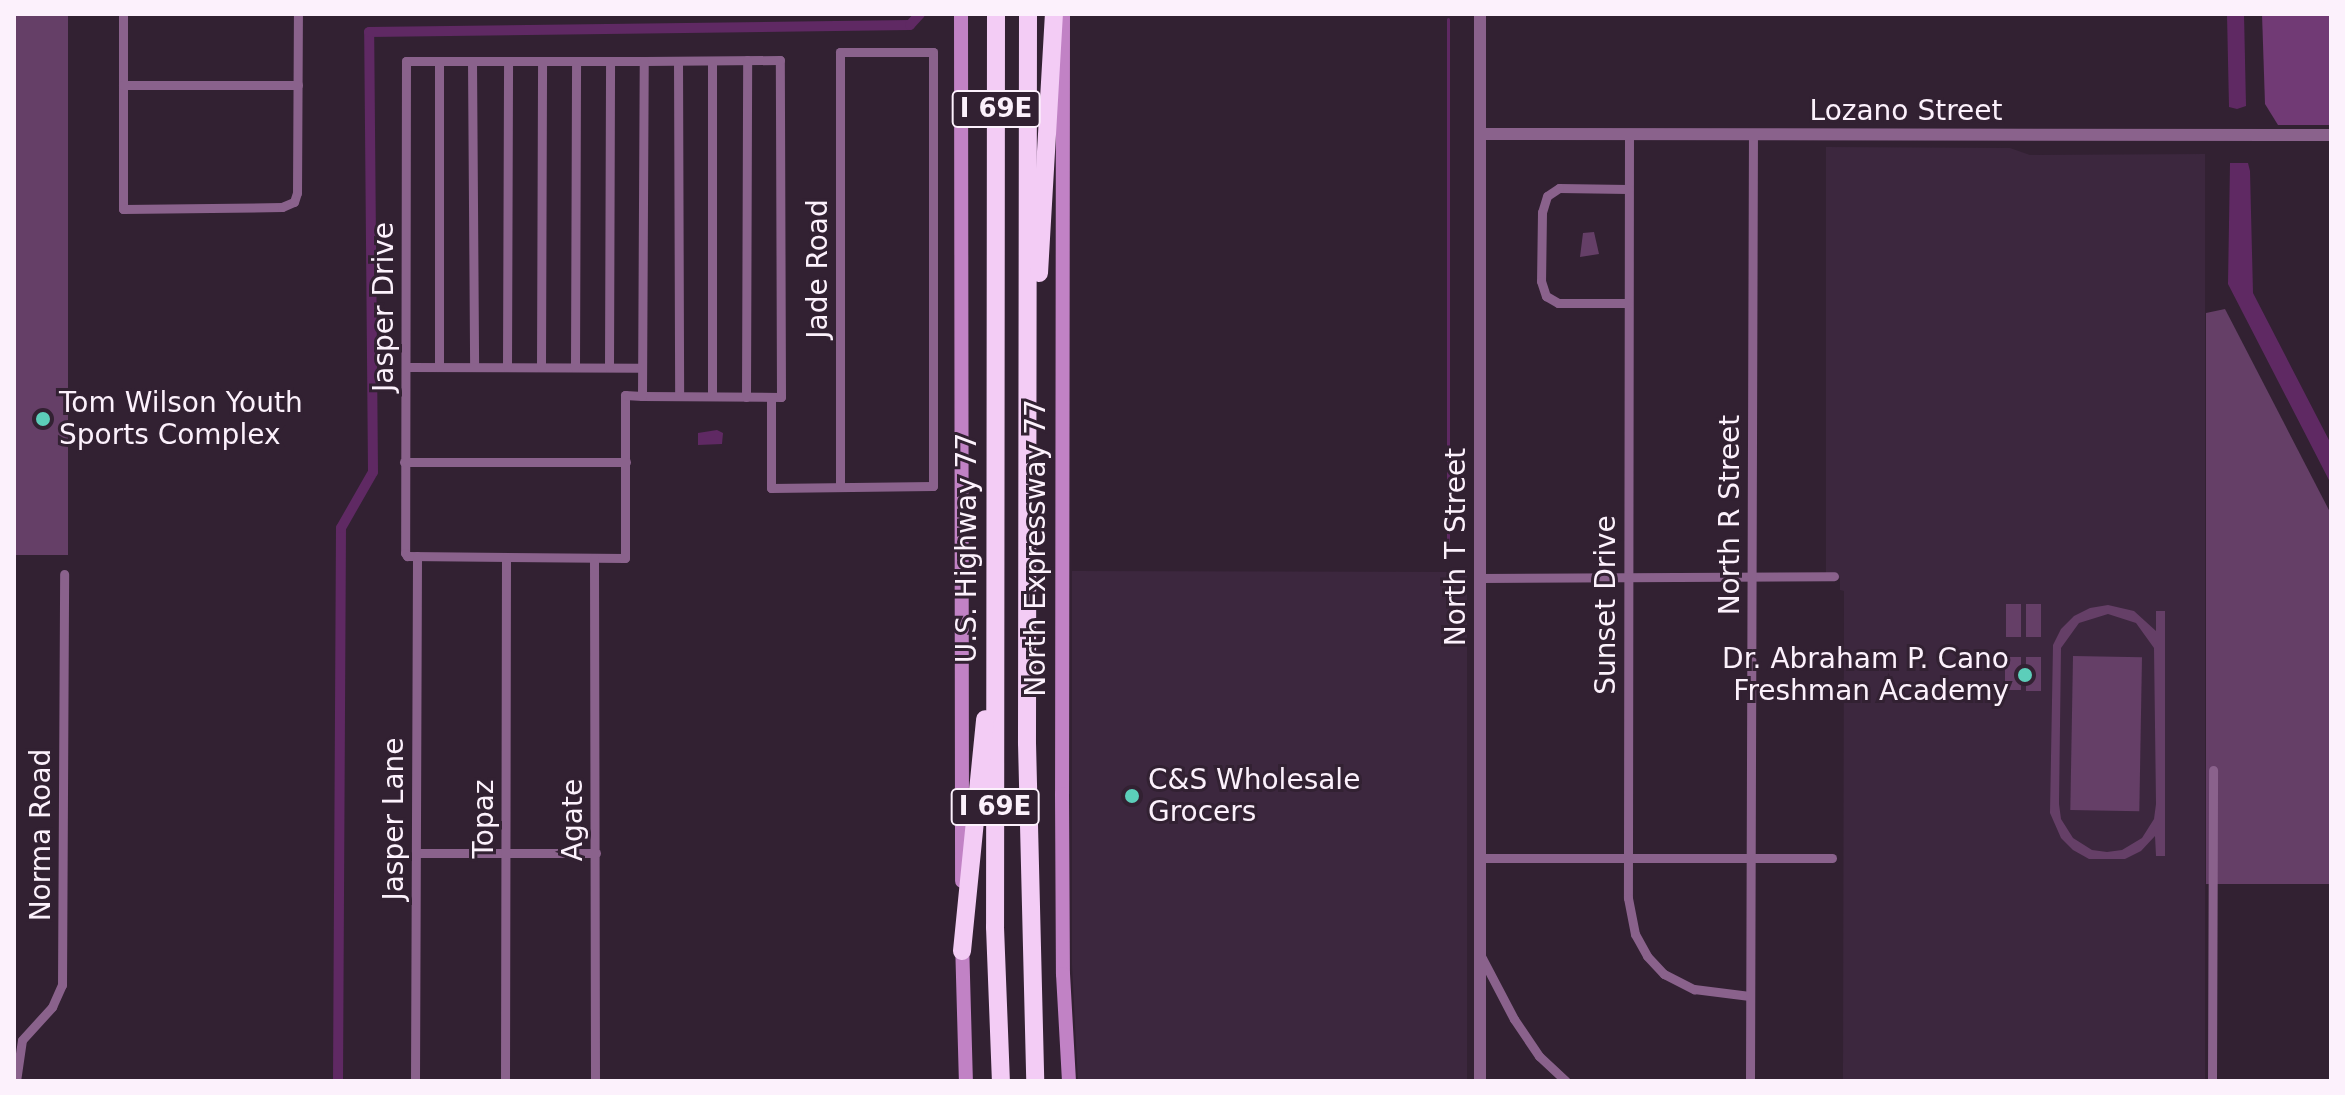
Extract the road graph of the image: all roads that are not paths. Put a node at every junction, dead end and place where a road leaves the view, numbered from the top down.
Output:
1 (123, 14) edge
2 (298, 14) edge
3 (961, 14) edge
4 (985, 14) edge
5 (996, 14) edge
6 (1028, 14) edge
7 (1054, 14) edge
8 (1063, 14) edge
9 (1480, 14) edge
10 (747, 60) junction
11 (439, 61) junction
12 (472, 61) junction
13 (508, 61) junction
14 (542, 61) junction
15 (576, 61) junction
16 (610, 61) junction
17 (644, 61) junction
18 (678, 61) junction
19 (712, 61) junction
20 (123, 85) junction
21 (298, 85) junction
22 (1480, 134) junction
23 (1629, 135) junction
24 (1753, 135) junction
25 (2331, 135) edge
26 (1628, 189) junction
27 (996, 205) junction
28 (1628, 303) junction
29 (406, 367) junction
30 (439, 367) junction
31 (474, 367) junction
32 (507, 367) junction
33 (541, 367) junction
34 (575, 367) junction
35 (609, 367) junction
36 (642, 368) junction
37 (642, 396) junction
38 (679, 396) junction
39 (712, 396) junction
40 (746, 397) junction
41 (771, 397) junction
42 (1028, 428) junction
43 (404, 462) junction
44 (626, 462) junction
45 (840, 486) junction
46 (995, 533) junction
47 (417, 556) junction
48 (506, 557) junction
49 (594, 558) junction
50 (64, 574) dead end
51 (1834, 576) dead end
52 (1628, 577) junction
53 (1752, 577) junction
54 (1480, 578) junction
55 (2213, 770) dead end
56 (416, 853) junction
57 (506, 853) junction
58 (596, 853) junction
59 (1480, 858) junction
60 (1628, 858) junction
61 (1832, 858) dead end
62 (1751, 859) junction
63 (962, 951) junction
64 (1480, 954) junction
65 (1750, 996) junction
66 (1031, 1002) junction
67 (16, 1081) edge
68 (415, 1081) edge
69 (505, 1081) edge
70 (595, 1081) edge
71 (966, 1081) edge
72 (1001, 1081) edge
73 (1035, 1081) edge
74 (1046, 1081) edge
75 (1069, 1081) edge
76 (1480, 1081) edge
77 (1566, 1081) edge
78 (1750, 1081) edge
79 (2212, 1081) edge

1 - 20 street
2 - 21 street
3 - 63 main road
4 - 27 highway
5 - 27 highway, U.S. Highway 77 / I 69E
6 - 42 highway, I 69E
7 - 42 highway
8 - 75 main road, North Expressway 77
9 - 22 street, North T Street
10 - 19 street
10 - 40 street
10 - 41 street
11 - 12 street
11 - 29 street, Jasper Drive
11 - 30 street
12 - 13 street
12 - 31 street
13 - 14 street
13 - 32 street
14 - 15 street
14 - 33 street
15 - 16 street
15 - 34 street
16 - 17 street
16 - 35 street
17 - 18 street
17 - 36 street
18 - 19 street
18 - 38 street
19 - 39 street
20 - 21 street
20 - 21 street
22 - 23 street, Lozano Street
22 - 54 street, North T Street
23 - 24 street, Lozano Street
23 - 26 street, Sunset Drive
24 - 25 street, Lozano Street
24 - 53 street, North R Street
26 - 28 street, Sunset Drive
26 - 28 street
27 - 46 highway, U.S. Highway 77 / I 69E
28 - 52 street, Sunset Drive
29 - 30 street
29 - 43 street, Jasper Drive
30 - 31 street
31 - 32 street
32 - 33 street
33 - 34 street
34 - 35 street
35 - 36 street
36 - 37 street
37 - 38 street
37 - 44 street
38 - 39 street
39 - 40 street
40 - 41 street
41 - 45 street
42 - 66 highway, I 69E
43 - 44 street
43 - 47 street, Jasper Drive
44 - 49 street
45 - 45 street, Jade Road
46 - 63 highway
46 - 72 highway, U.S. Highway 77 / I 69E
47 - 48 street
47 - 56 street, Jasper Lane
48 - 49 street
48 - 57 street, Topaz
49 - 58 street, Agate
50 - 67 street, Norma Road
51 - 53 street
52 - 53 street
52 - 54 street
52 - 60 street, Sunset Drive
53 - 62 street, North R Street
54 - 59 street, North T Street
55 - 79 street
56 - 57 street
56 - 68 street, Jasper Lane
57 - 58 street
57 - 69 street, Topaz
58 - 70 street, Agate
59 - 60 street
59 - 64 street, North T Street
60 - 62 street
60 - 65 street, Sunset Drive
61 - 62 street
62 - 65 street, North R Street
63 - 71 main road
64 - 76 street, North T Street
64 - 77 street
65 - 78 street, North R Street
66 - 73 highway, I 69E
66 - 74 highway

